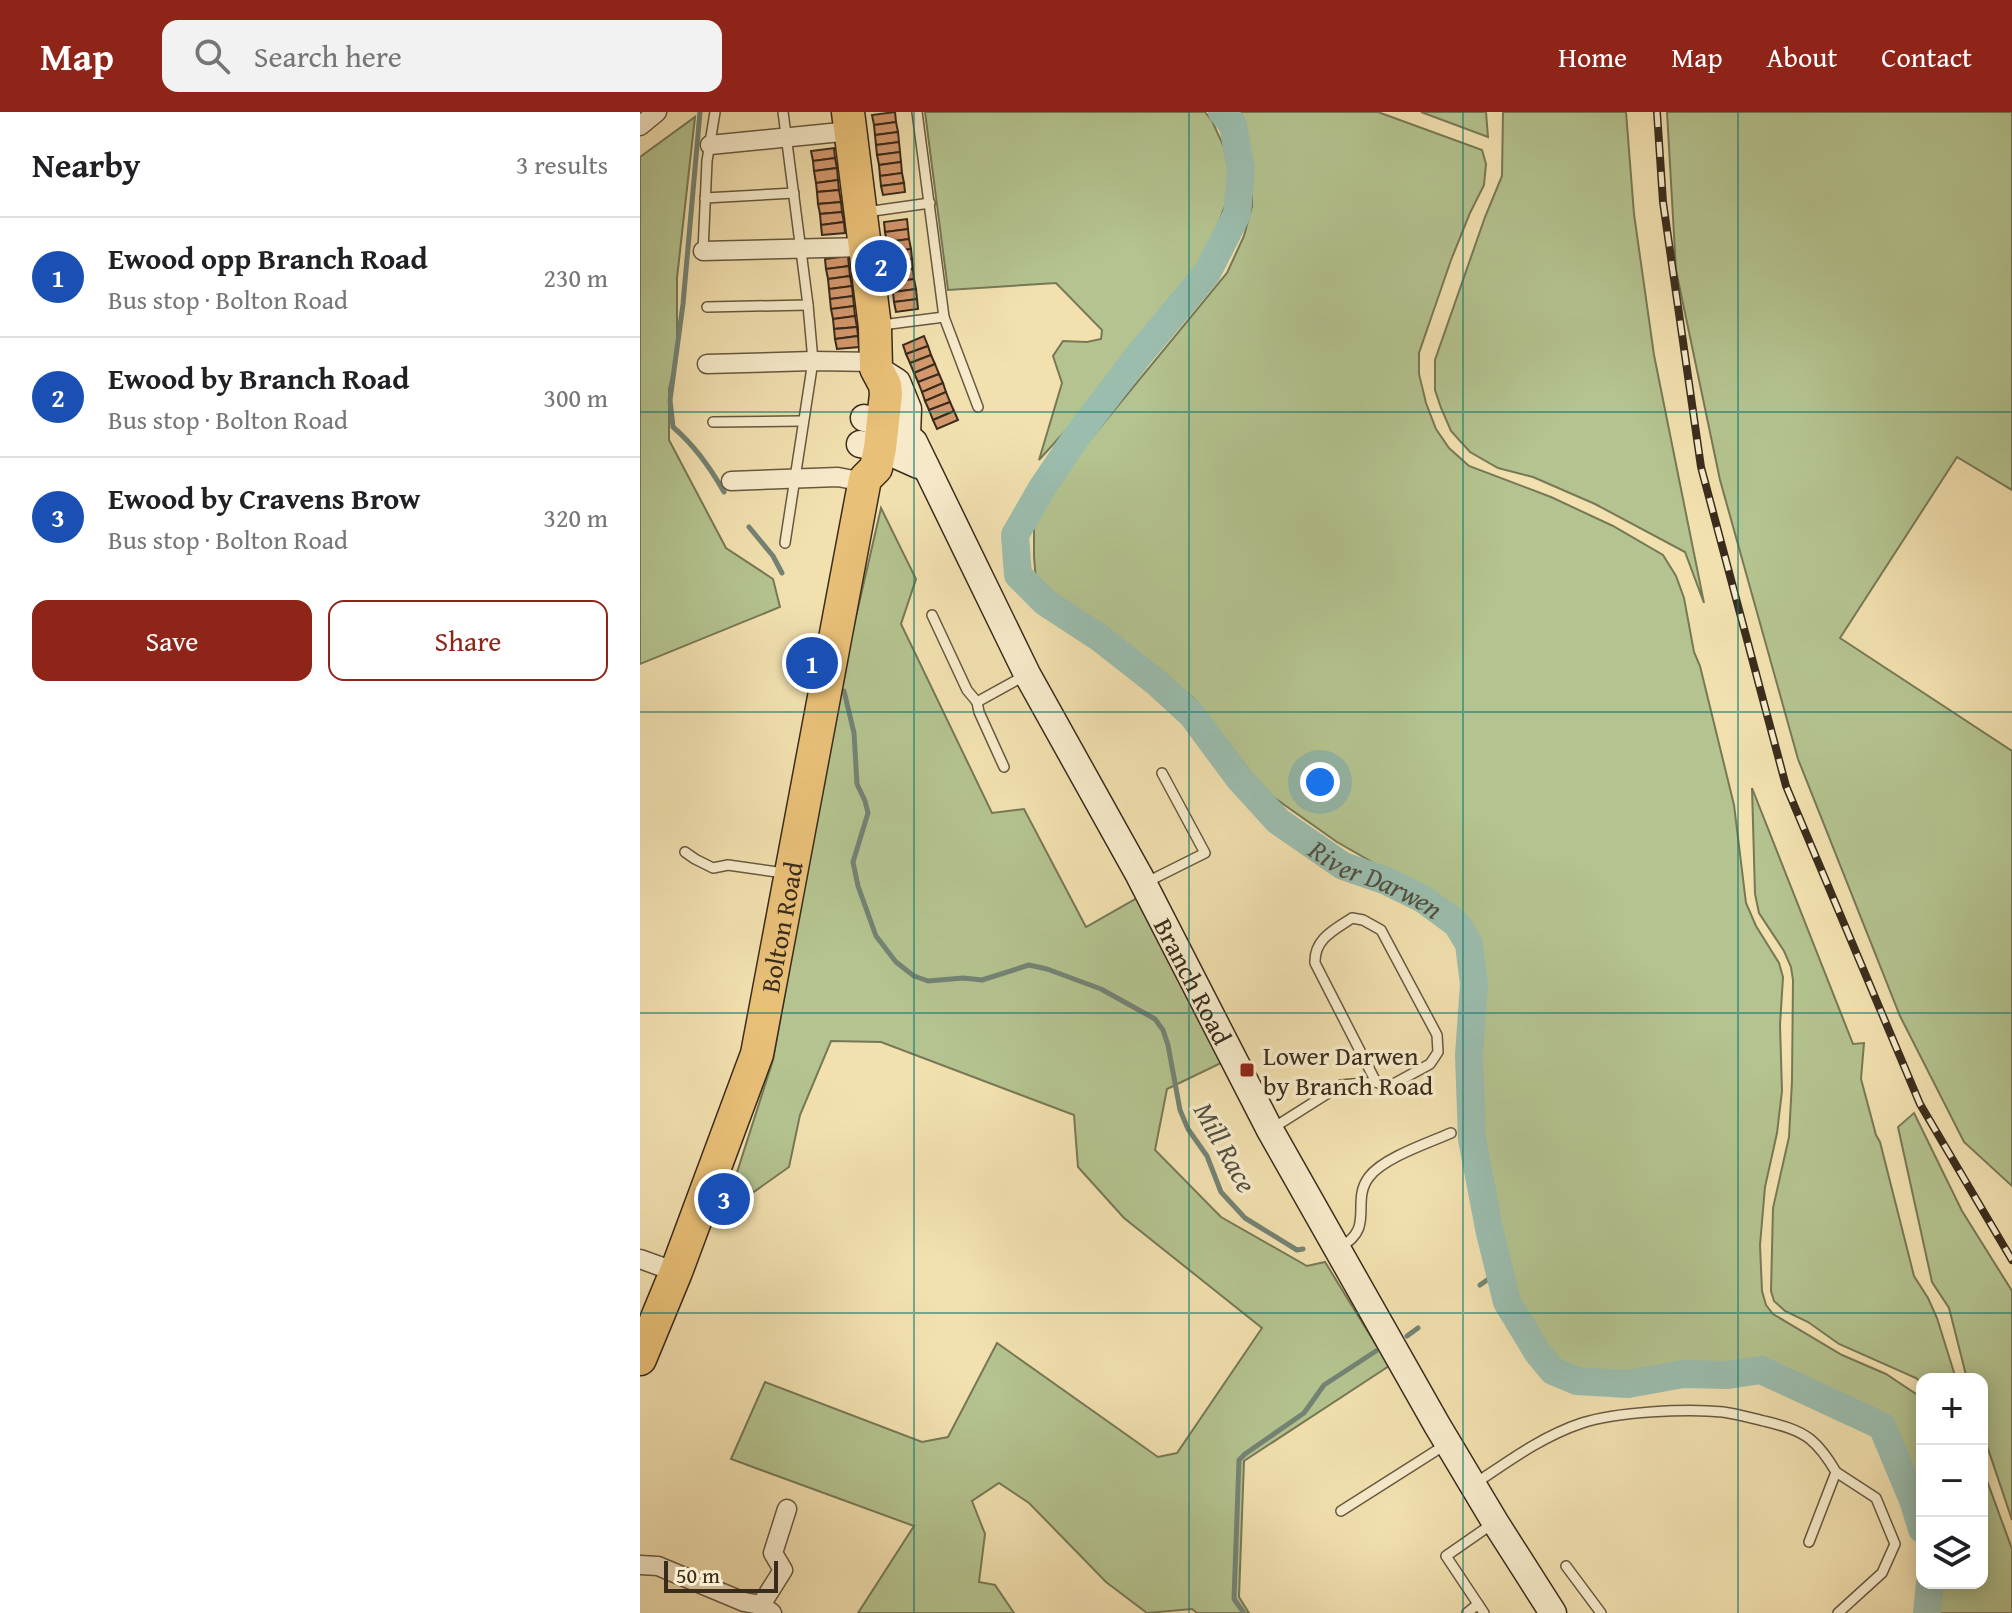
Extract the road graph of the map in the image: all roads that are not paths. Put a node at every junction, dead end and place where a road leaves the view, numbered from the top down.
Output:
1 (657, 112) edge
2 (715, 112) edge
3 (783, 112) edge
4 (917, 112) edge
5 (849, 122) edge
6 (640, 126) edge
7 (787, 137) junction
8 (710, 145) junction
9 (794, 193) junction
10 (705, 198) junction
11 (930, 203) junction
12 (859, 213) junction
13 (865, 247) junction
14 (801, 249) junction
15 (703, 251) joint
16 (808, 305) junction
17 (707, 307) dead end
18 (944, 317) junction
19 (875, 327) junction
20 (813, 361) junction
21 (707, 364) dead end
22 (877, 367) junction
23 (978, 407) dead end
24 (803, 421) junction
25 (713, 422) dead end
26 (879, 434) junction
27 (795, 478) junction
28 (864, 480) junction
29 (731, 481) dead end
30 (785, 543) dead end
31 (932, 615) dead end
32 (1027, 674) junction
33 (977, 702) junction
34 (1004, 767) dead end
35 (1162, 773) dead end
36 (685, 852) dead end
37 (790, 874) junction
38 (1144, 883) junction
39 (1376, 1082) junction
40 (1270, 1130) junction
41 (1451, 1133) dead end
42 (1337, 1249) junction
43 (640, 1259) edge
44 (676, 1272) junction
45 (640, 1359) edge
46 (1448, 1443) junction
47 (1836, 1472) junction
48 (1473, 1485) junction
49 (787, 1509) dead end
50 (1341, 1511) dead end
51 (1495, 1522) junction
52 (1809, 1542) dead end
53 (640, 1565) edge
54 (1566, 1566) dead end
55 (1478, 1604) junction
56 (766, 1609) edge
57 (1467, 1613) edge
58 (1484, 1613) edge
59 (1553, 1613) edge
60 (1601, 1613) edge
61 (1838, 1613) edge

1 - 6 street
2 - 8 lane
3 - 7 lane
4 - 11 lane
5 - 7 street
5 - 12 highway, Bolton Road
7 - 8 street
7 - 9 lane
8 - 10 lane
9 - 10 lane
9 - 14 lane
10 - 15 lane
11 - 12 lane
11 - 18 lane
12 - 13 highway, Bolton Road
13 - 14 street
13 - 19 highway, Bolton Road
14 - 15 street
14 - 16 lane
16 - 17 lane
16 - 20 lane
18 - 19 lane
18 - 23 lane
19 - 22 highway, Bolton Road
20 - 21 street
20 - 22 street
20 - 24 lane
22 - 26 highway, Bolton Road
22 - 26 street
24 - 25 lane
24 - 27 lane
26 - 28 highway, Bolton Road
26 - 32 street, Branch Road
27 - 28 street
27 - 29 street
27 - 30 lane
28 - 37 highway, Bolton Road
31 - 33 lane
32 - 33 lane
32 - 38 street, Branch Road
33 - 34 lane
35 - 38 lane
36 - 37 lane
37 - 44 highway, Bolton Road
38 - 40 street, Branch Road
39 - 39 lane
39 - 40 lane
40 - 42 street, Branch Road
41 - 42 lane
42 - 46 street, Branch Road
43 - 44 street
44 - 45 highway, Bolton Road
46 - 48 street, Branch Road
46 - 50 lane
47 - 48 lane
47 - 52 lane
47 - 61 lane
48 - 51 street, Branch Road
49 - 56 street
51 - 55 lane
51 - 59 street, Branch Road
53 - 56 street
54 - 60 lane
55 - 57 lane
55 - 58 lane

